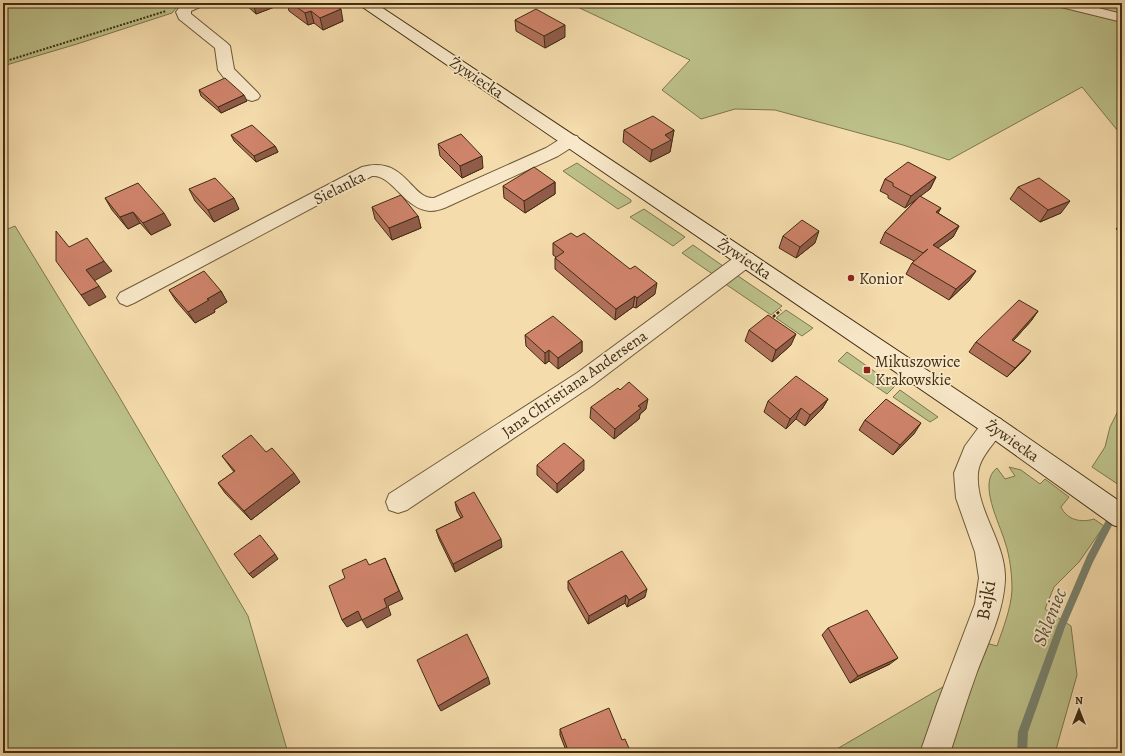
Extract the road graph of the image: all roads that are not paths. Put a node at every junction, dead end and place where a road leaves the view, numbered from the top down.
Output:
1 (366, 3) edge
2 (1062, 3) edge
3 (191, 5) edge
4 (1122, 18) edge
5 (252, 96) dead end
6 (571, 140) junction
7 (746, 259) junction
8 (126, 298) dead end
9 (993, 426) junction
10 (398, 502) dead end
11 (1122, 517) edge
12 (935, 753) edge

1 - 6 street, Żywiecka
2 - 4 street
3 - 5 street
6 - 7 street, Żywiecka
6 - 8 street, Sielanka
7 - 9 street, Żywiecka
7 - 10 street, Jana Christiana Andersena
9 - 11 street, Żywiecka
9 - 12 street, Bajki

